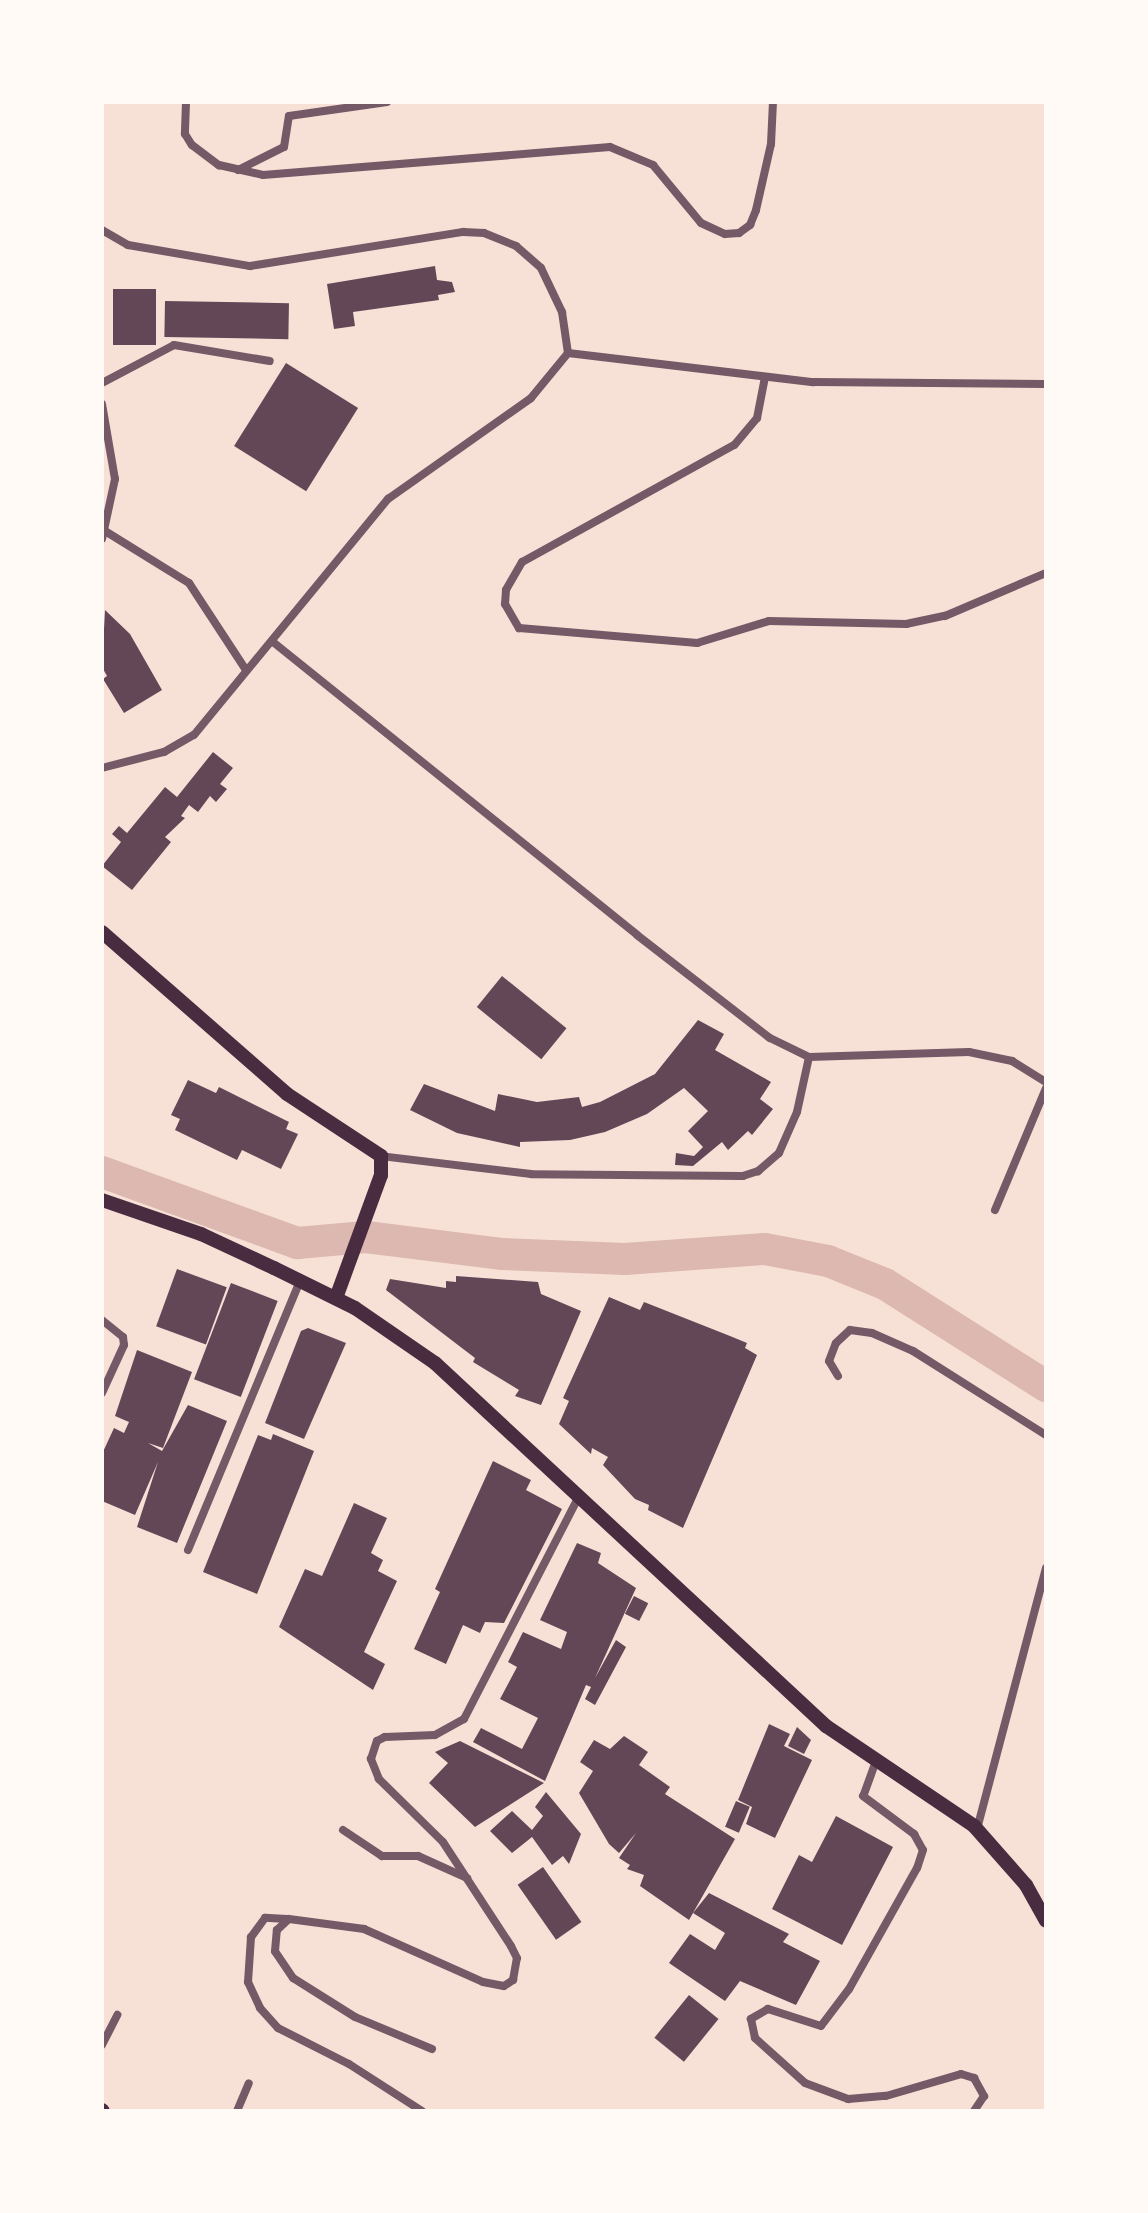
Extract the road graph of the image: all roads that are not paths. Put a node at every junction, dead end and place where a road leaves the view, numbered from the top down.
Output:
1 (186, 102) edge
2 (387, 102) edge
3 (773, 102) edge
4 (238, 171) junction
5 (102, 230) edge
6 (568, 353) junction
7 (270, 361) dead end
8 (765, 377) junction
9 (102, 383) edge
10 (1046, 384) edge
11 (102, 404) edge
12 (103, 535) edge
13 (1046, 573) edge
14 (273, 642) junction
15 (246, 670) junction
16 (102, 768) edge
17 (102, 932) edge
18 (809, 1057) junction
19 (1046, 1082) edge
20 (1046, 1088) edge
21 (381, 1156) junction
22 (103, 1202) edge
23 (995, 1210) dead end
24 (300, 1281) junction
25 (336, 1298) junction
26 (102, 1320) edge
27 (838, 1376) dead end
28 (102, 1393) edge
29 (1046, 1435) edge
30 (580, 1495) junction
31 (188, 1550) dead end
32 (1046, 1568) edge
33 (876, 1761) junction
34 (977, 1829) junction
35 (343, 1830) dead end
36 (467, 1878) junction
37 (289, 1919) junction
38 (1046, 1921) edge
39 (117, 2015) dead end
40 (102, 2045) edge
41 (432, 2049) dead end
42 (249, 2083) dead end
43 (237, 2111) edge
44 (422, 2111) edge
45 (974, 2111) edge

1 - 4 street
2 - 4 street
3 - 4 street
5 - 6 street
6 - 8 street
6 - 14 street
7 - 9 street
8 - 10 street
8 - 13 street
11 - 12 street
12 - 15 street
14 - 15 street
14 - 18 street
15 - 16 street
17 - 21 main road
18 - 19 street
18 - 21 street
20 - 23 street
21 - 25 main road
22 - 24 main road
24 - 25 main road
24 - 31 street
25 - 30 main road
26 - 28 street
27 - 29 street
30 - 33 main road
30 - 36 street
32 - 34 street
33 - 34 main road
33 - 45 street
34 - 38 main road
35 - 36 street
36 - 37 street
37 - 41 street
37 - 44 street
39 - 40 street
42 - 43 street

